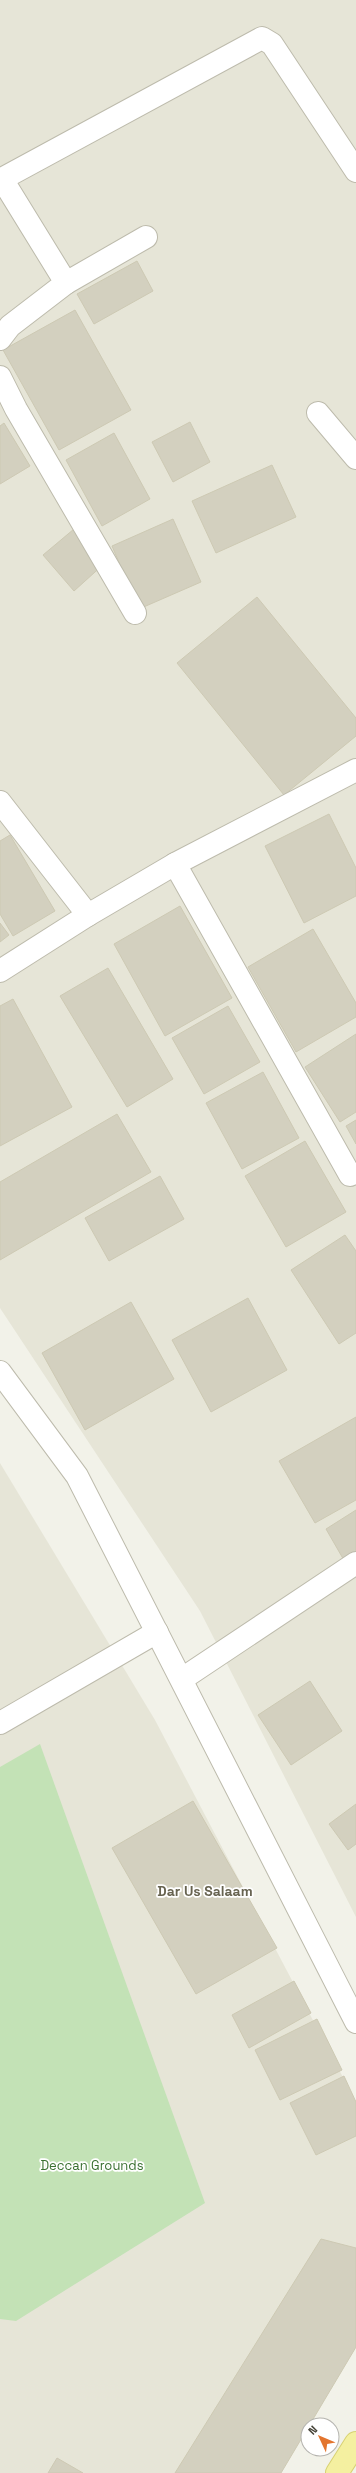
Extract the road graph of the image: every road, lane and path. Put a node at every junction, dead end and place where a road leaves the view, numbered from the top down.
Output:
1 (356, 171) edge
2 (1, 180) edge
3 (146, 237) dead end
4 (66, 283) junction
5 (0, 339) edge
6 (0, 377) edge
7 (8, 413) edge
8 (318, 413) dead end
9 (356, 458) edge
10 (135, 613) dead end
11 (356, 770) edge
12 (0, 802) edge
13 (175, 864) junction
14 (88, 915) junction
15 (0, 971) edge
16 (350, 1175) dead end
17 (0, 1372) edge
18 (356, 1563) edge
19 (157, 1632) junction
20 (182, 1679) junction
21 (0, 1723) edge
22 (356, 2022) edge
23 (356, 2443) edge
24 (337, 2473) edge

1 - 2 street
2 - 4 street
3 - 4 street
4 - 5 street
6 - 7 street
7 - 10 street
8 - 9 street
11 - 13 street
12 - 14 street
13 - 14 street
13 - 16 street
14 - 15 street
17 - 19 street
18 - 20 street
19 - 20 street
19 - 21 street
20 - 22 street
23 - 24 main road

